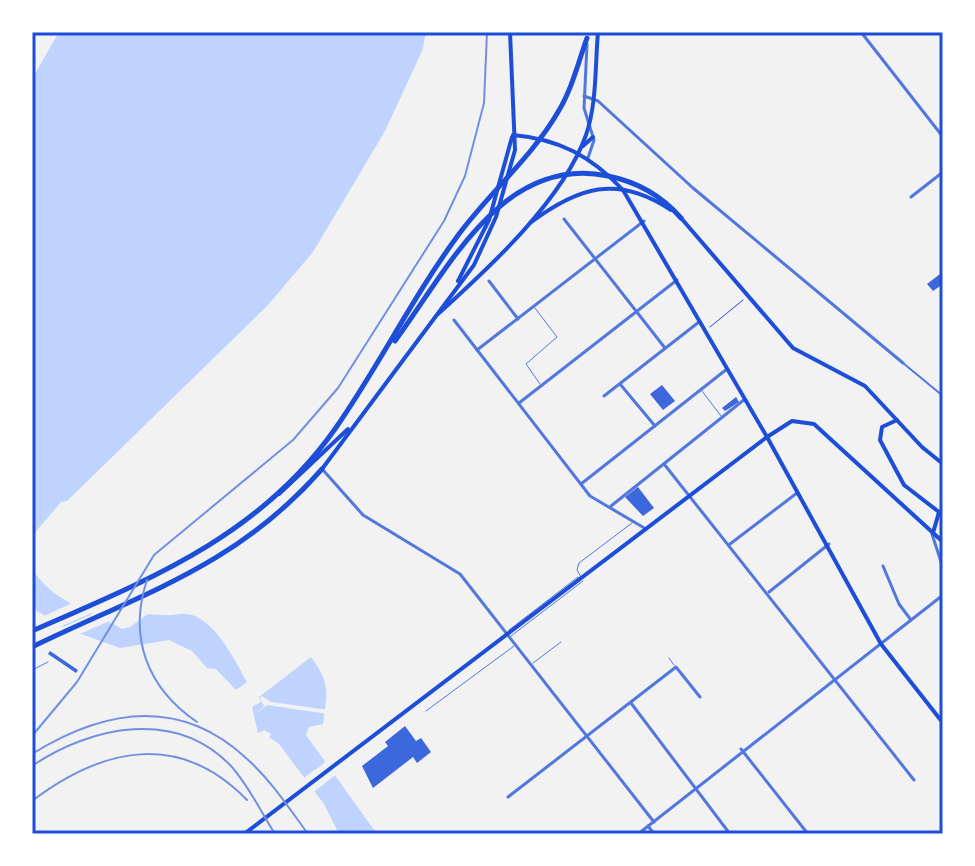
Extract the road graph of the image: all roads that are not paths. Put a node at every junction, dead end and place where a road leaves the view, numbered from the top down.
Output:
1 (510, 32) edge
2 (598, 32) edge
3 (861, 32) edge
4 (587, 35) edge
5 (584, 96) junction
6 (513, 135) junction
7 (593, 137) junction
8 (943, 137) edge
9 (576, 151) junction
10 (588, 158) junction
11 (943, 172) edge
12 (911, 197) dead end
13 (681, 218) junction
14 (564, 219) dead end
15 (644, 221) junction
16 (525, 227) junction
17 (595, 258) junction
18 (677, 280) junction
19 (489, 281) dead end
20 (533, 306) junction
21 (636, 310) junction
22 (518, 319) junction
23 (454, 320) dead end
24 (430, 321) junction
25 (700, 322) junction
26 (391, 344) junction
27 (665, 348) junction
28 (477, 350) junction
29 (903, 363) joint
30 (727, 369) junction
31 (620, 384) junction
32 (541, 386) junction
33 (701, 390) junction
34 (604, 396) dead end
35 (943, 396) edge
36 (745, 399) junction
37 (519, 403) junction
38 (722, 418) junction
39 (897, 420) junction
40 (355, 421) junction
41 (655, 426) junction
42 (767, 437) junction
43 (664, 464) junction
44 (943, 464) edge
45 (322, 469) junction
46 (581, 484) junction
47 (287, 486) junction
48 (798, 492) junction
49 (691, 494) junction
50 (611, 506) junction
51 (634, 521) junction
52 (646, 529) junction
53 (932, 534) junction
54 (943, 542) edge
55 (730, 544) junction
56 (829, 544) junction
57 (883, 566) dead end
58 (943, 568) edge
59 (580, 576) junction
60 (769, 592) junction
61 (943, 595) edge
62 (911, 620) junction
63 (32, 631) edge
64 (506, 632) junction
65 (510, 637) junction
66 (561, 642) dead end
67 (881, 644) junction
68 (516, 645) junction
69 (32, 647) edge
70 (669, 658) dead end
71 (48, 662) dead end
72 (531, 665) junction
73 (676, 667) junction
74 (32, 670) edge
75 (836, 679) junction
76 (700, 697) dead end
77 (631, 703) junction
78 (426, 711) dead end
79 (943, 723) edge
80 (588, 736) junction
81 (742, 751) junction
82 (914, 780) dead end
83 (695, 789) junction
84 (508, 797) dead end
85 (654, 822) junction
86 (648, 826) junction
87 (244, 834) edge
88 (638, 834) edge
89 (654, 834) edge
90 (730, 834) edge
91 (808, 834) edge

1 - 6 main road
2 - 16 main road
3 - 8 street
4 - 5 street
4 - 26 highway
5 - 7 street
5 - 29 street
6 - 9 main road
6 - 24 main road
7 - 9 main road
7 - 10 street
9 - 10 main road
10 - 15 main road
11 - 12 street
13 - 16 main road
13 - 26 highway
13 - 39 main road
14 - 17 street
15 - 17 street
15 - 18 main road
16 - 24 main road
17 - 20 street
17 - 21 street
18 - 21 street
18 - 25 main road
19 - 22 street
20 - 22 street
20 - 32 lane
21 - 27 street
21 - 32 street
22 - 28 street
23 - 28 street
24 - 40 main road
25 - 27 street
25 - 30 main road
26 - 47 highway
27 - 31 street
28 - 37 street
29 - 35 street
30 - 33 street
30 - 36 main road
31 - 34 street
31 - 41 street
32 - 37 street
33 - 38 lane
33 - 41 street
36 - 38 street
36 - 42 main road
37 - 46 street
38 - 43 street
39 - 44 main road
39 - 53 main road
40 - 45 main road
40 - 47 main road
41 - 46 street
42 - 48 main road
42 - 49 main road
42 - 53 main road
43 - 49 street
43 - 50 street
45 - 64 street
45 - 69 highway
46 - 50 street
47 - 63 highway
48 - 55 street
48 - 56 main road
49 - 52 main road
49 - 55 street
50 - 51 street
51 - 52 street
51 - 59 lane
52 - 87 main road
53 - 54 main road
53 - 58 street
55 - 60 street
56 - 60 street
56 - 67 main road
57 - 62 street
59 - 64 lane
59 - 65 lane
60 - 75 street
61 - 62 street
62 - 67 street
64 - 65 street
65 - 68 street
66 - 72 lane
67 - 75 street
67 - 79 main road
68 - 72 street
68 - 78 lane
70 - 73 lane
71 - 74 lane
72 - 80 street
73 - 76 street
73 - 77 street
75 - 81 street
75 - 82 street
77 - 80 street
77 - 83 street
80 - 84 street
80 - 85 street
81 - 83 street
81 - 91 street
83 - 85 street
83 - 90 street
85 - 86 street
86 - 88 street
86 - 89 street

